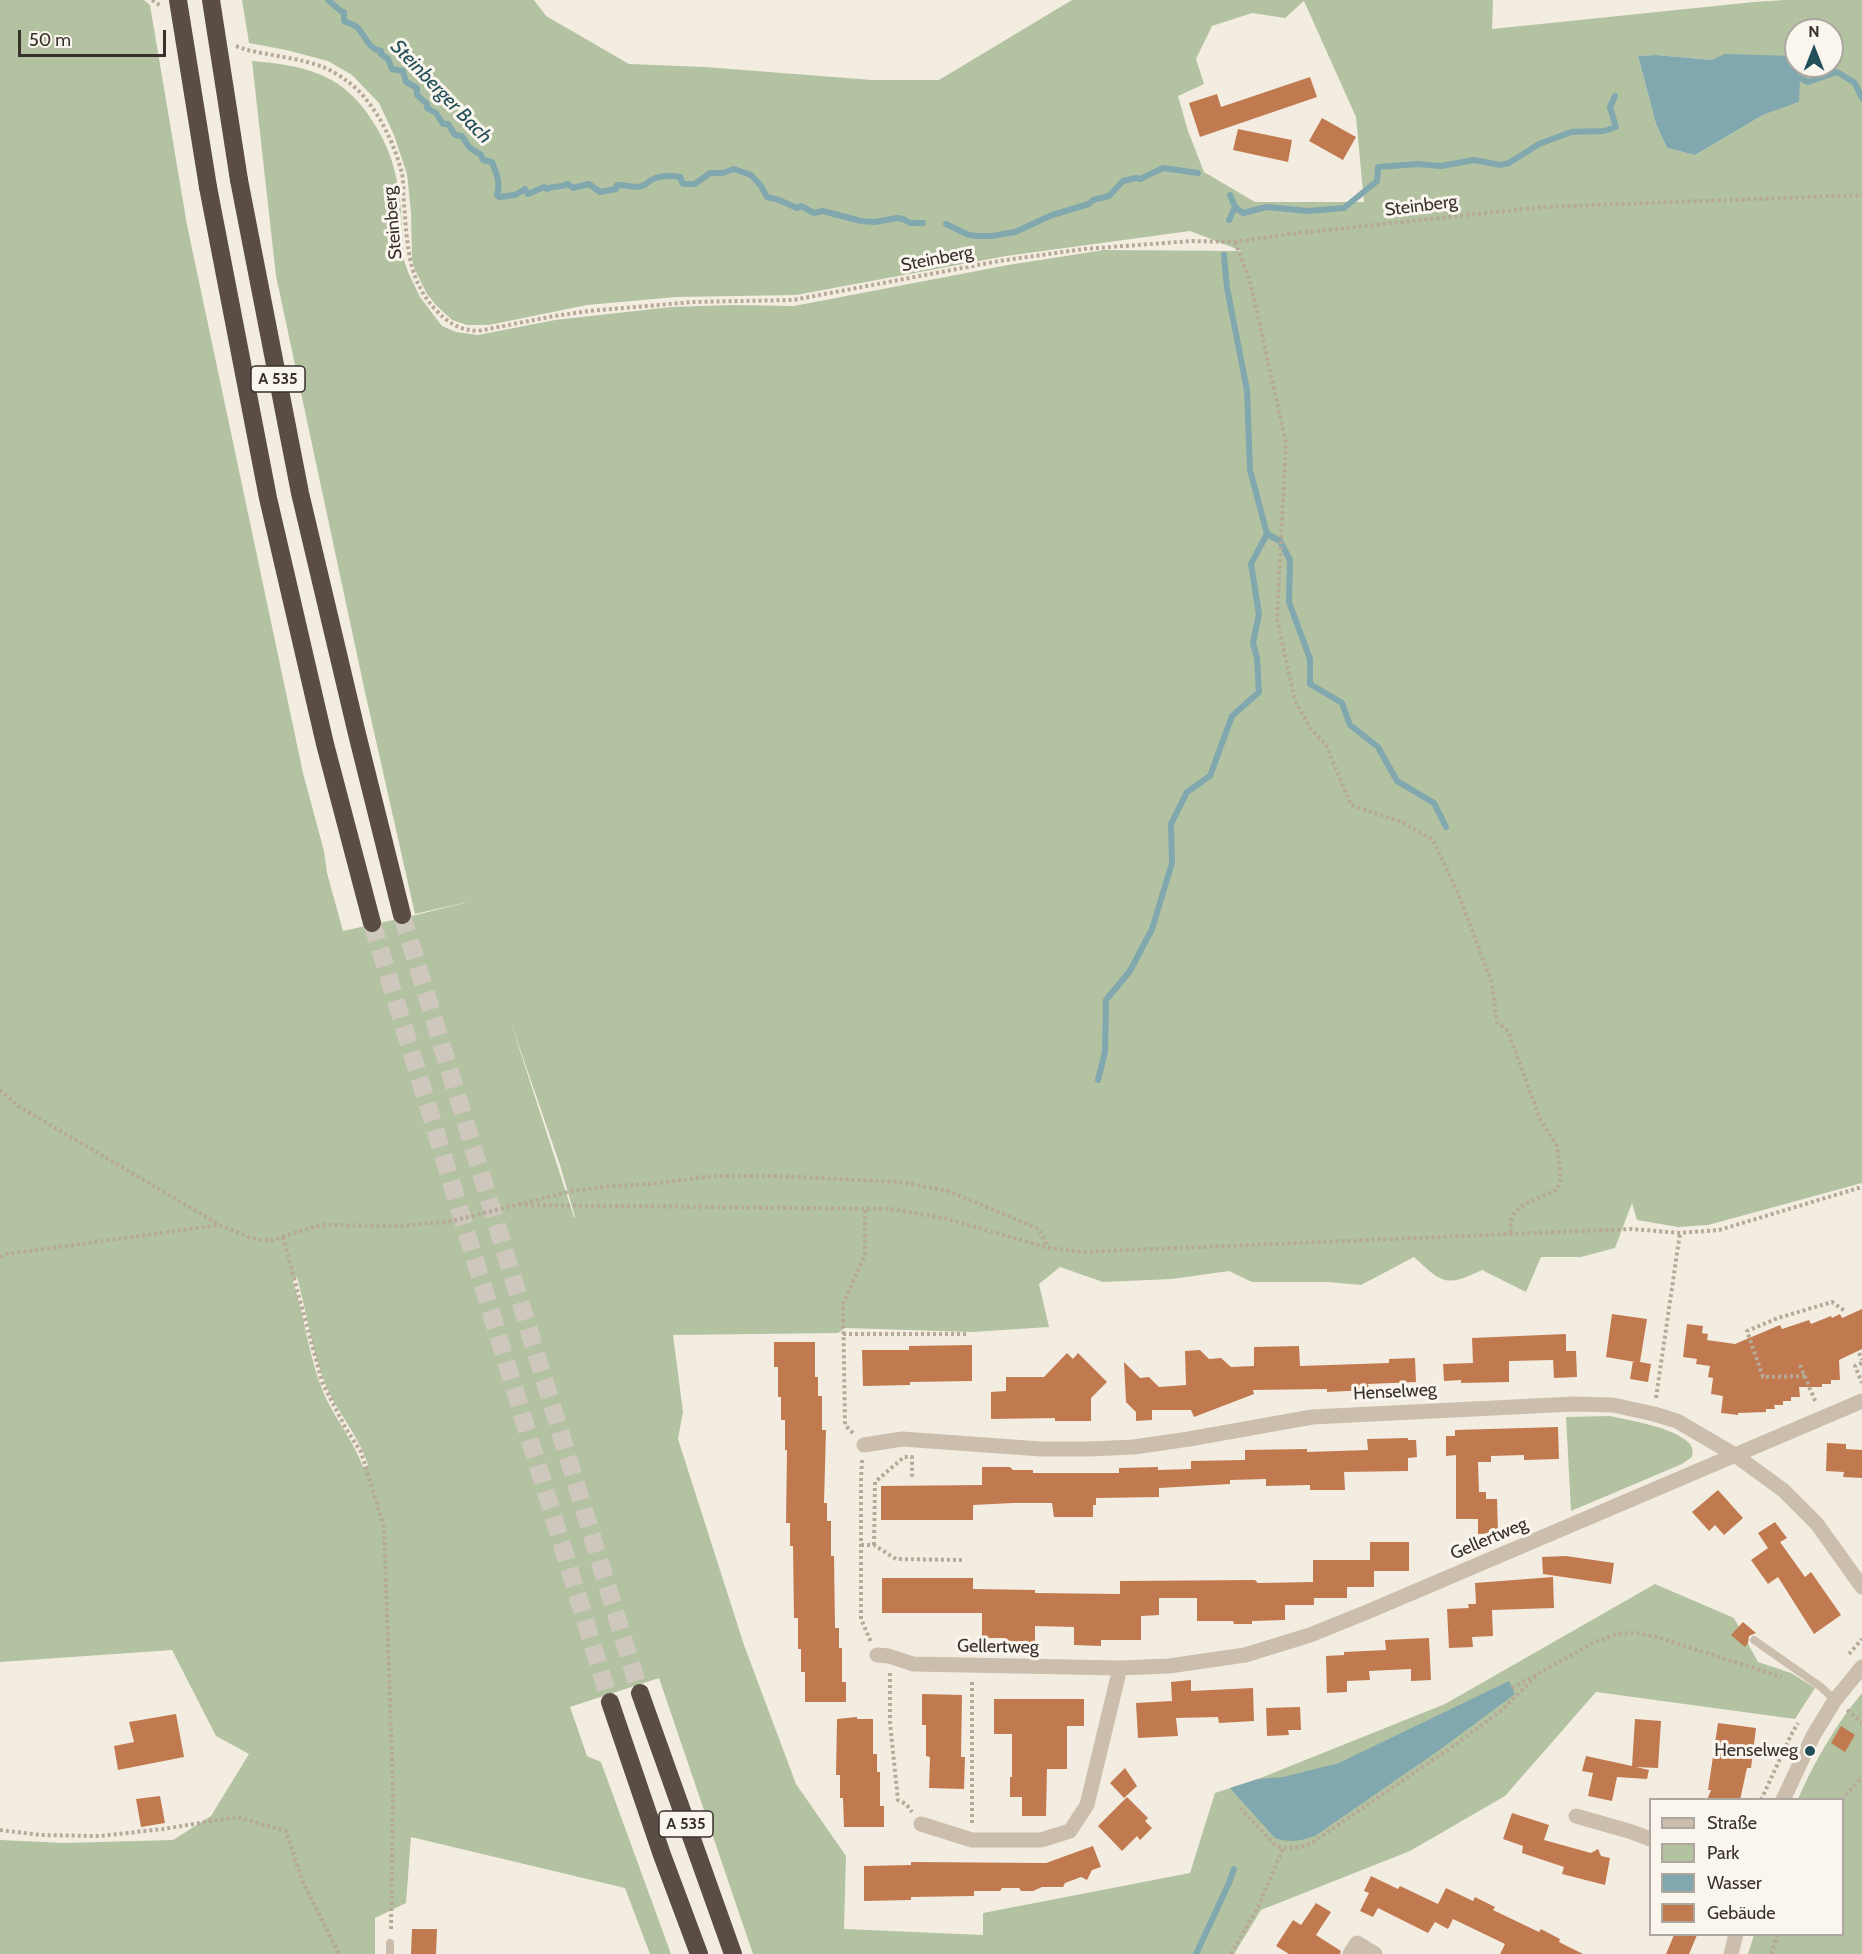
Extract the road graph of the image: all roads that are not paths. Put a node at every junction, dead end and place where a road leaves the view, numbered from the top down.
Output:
1 (178, 0) edge
2 (211, 0) edge
3 (402, 915) tunnel mouth
4 (372, 923) tunnel mouth
5 (1862, 1401) edge
6 (864, 1445) dead end
7 (1735, 1455) junction
8 (1862, 1587) edge
9 (1754, 1640) dead end
10 (883, 1656) road end
11 (1862, 1667) edge
12 (1120, 1668) junction
13 (640, 1693) tunnel mouth
14 (1835, 1700) junction
15 (610, 1702) tunnel mouth
16 (1784, 1798) edge
17 (1576, 1816) dead end
18 (921, 1824) road end
19 (1649, 1839) edge
20 (1736, 1936) edge
21 (390, 1943) road end
22 (390, 1954) edge
23 (699, 1954) edge
24 (733, 1954) edge
25 (1350, 1954) edge
26 (1376, 1954) edge
27 (1731, 1954) edge

1 - 4 highway, A 535, bridge
2 - 3 highway, A 535, bridge
5 - 7 street, Gellertweg
6 - 7 street, Henselweg
7 - 8 street, Henselweg
7 - 12 street, Gellertweg
9 - 14 lane
10 - 12 street, Gellertweg
11 - 14 street
12 - 18 street
13 - 24 highway, A 535
14 - 16 street
15 - 23 highway, A 535
17 - 19 street
20 - 27 street
21 - 22 lane
25 - 26 street

